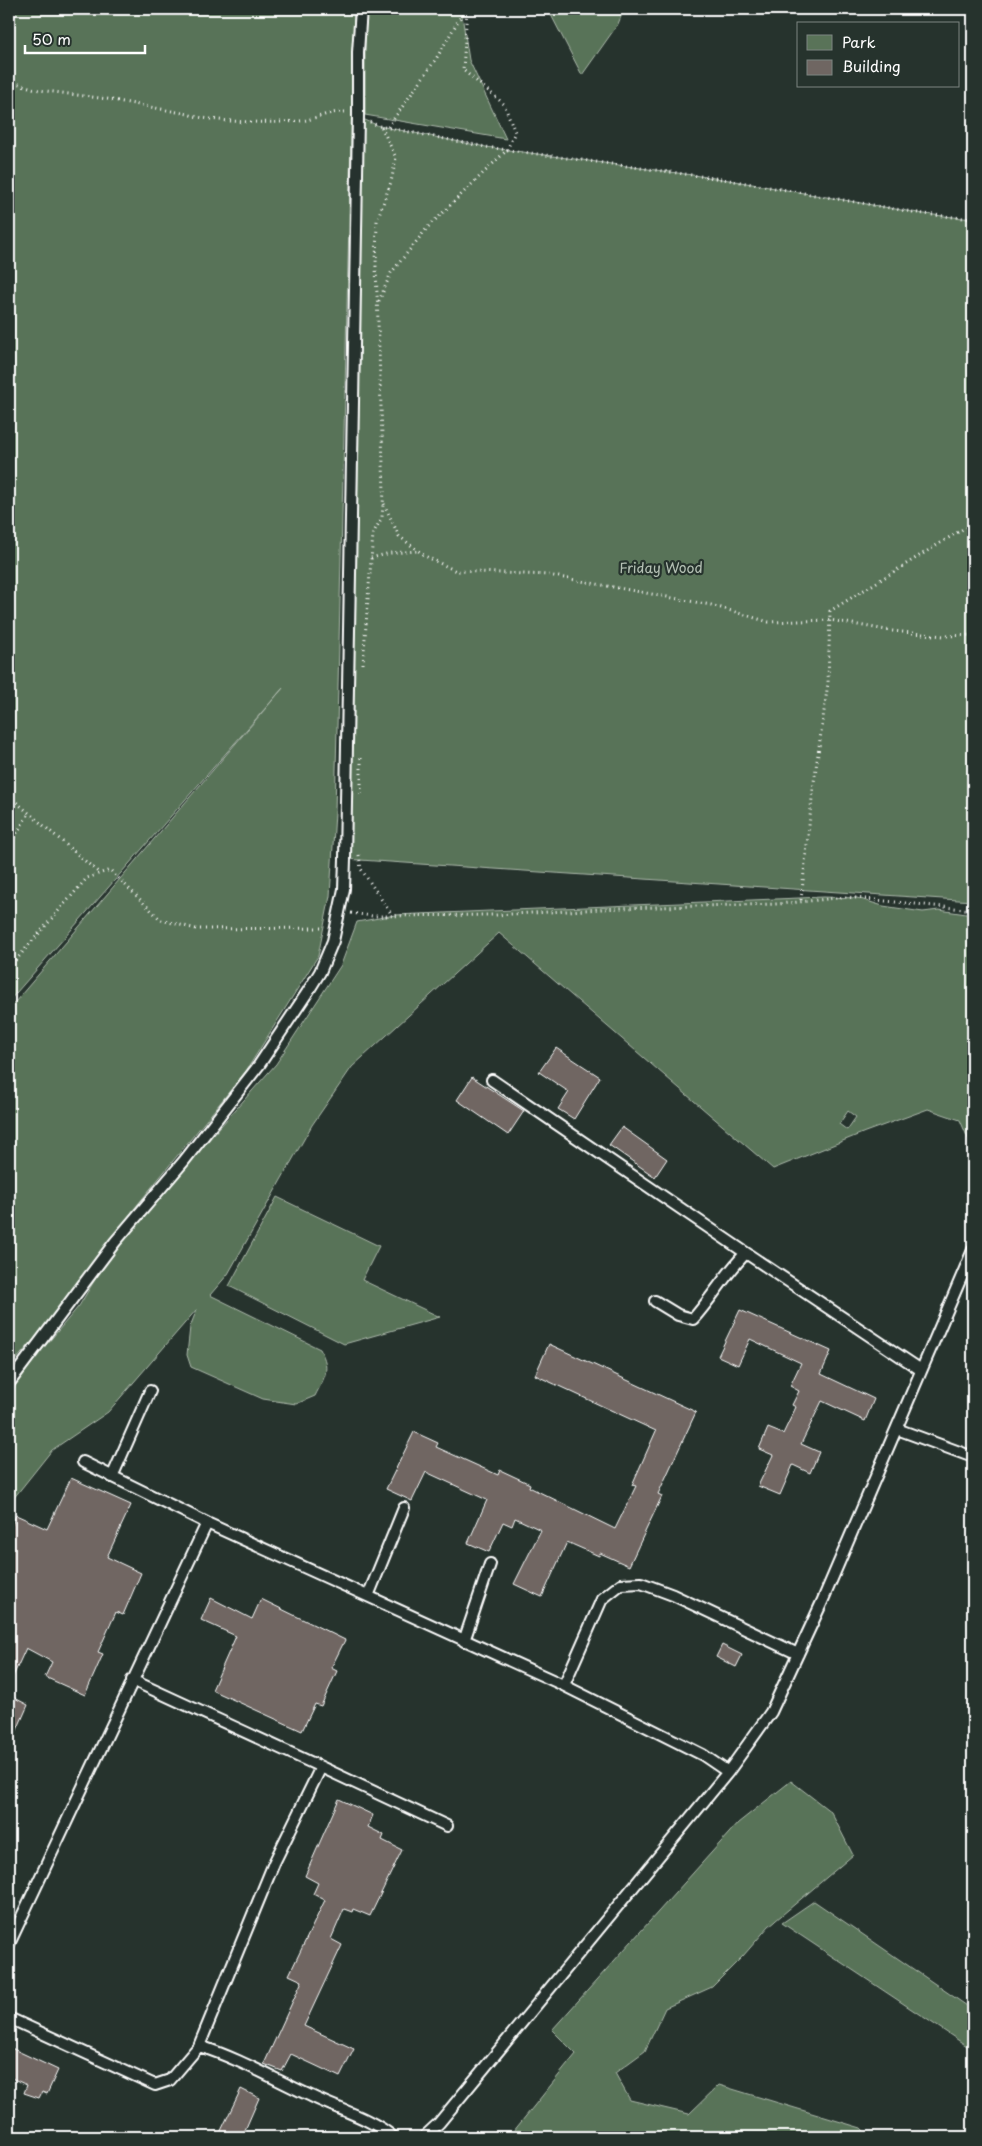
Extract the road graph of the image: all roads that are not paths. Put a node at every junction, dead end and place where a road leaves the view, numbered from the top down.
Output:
1 (361, 9) edge
2 (492, 1080) dead end
3 (973, 1250) edge
4 (746, 1253) junction
5 (656, 1302) dead end
6 (921, 1370) junction
7 (9, 1383) edge
8 (150, 1391) dead end
9 (897, 1429) junction
10 (973, 1457) edge
11 (83, 1462) dead end
12 (112, 1477) junction
13 (404, 1508) dead end
14 (207, 1523) junction
15 (490, 1564) dead end
16 (368, 1596) junction
17 (464, 1640) junction
18 (798, 1654) junction
19 (132, 1680) junction
20 (564, 1685) junction
21 (320, 1766) junction
22 (728, 1772) junction
23 (447, 1826) dead end
24 (9, 1944) edge
25 (9, 2018) edge
26 (199, 2046) junction
27 (393, 2137) edge
28 (424, 2137) edge

1 - 7 lane
2 - 4 lane
3 - 6 lane
4 - 5 lane
4 - 6 lane
6 - 9 lane
8 - 12 lane
9 - 10 lane
9 - 18 lane
11 - 12 lane
12 - 14 lane
13 - 16 lane
14 - 16 lane
14 - 19 lane
15 - 17 lane
16 - 17 lane
17 - 20 lane
18 - 20 lane
18 - 22 lane
19 - 21 lane
19 - 24 lane
20 - 22 lane
21 - 23 lane
21 - 26 lane
22 - 28 lane
25 - 26 lane
26 - 27 lane

